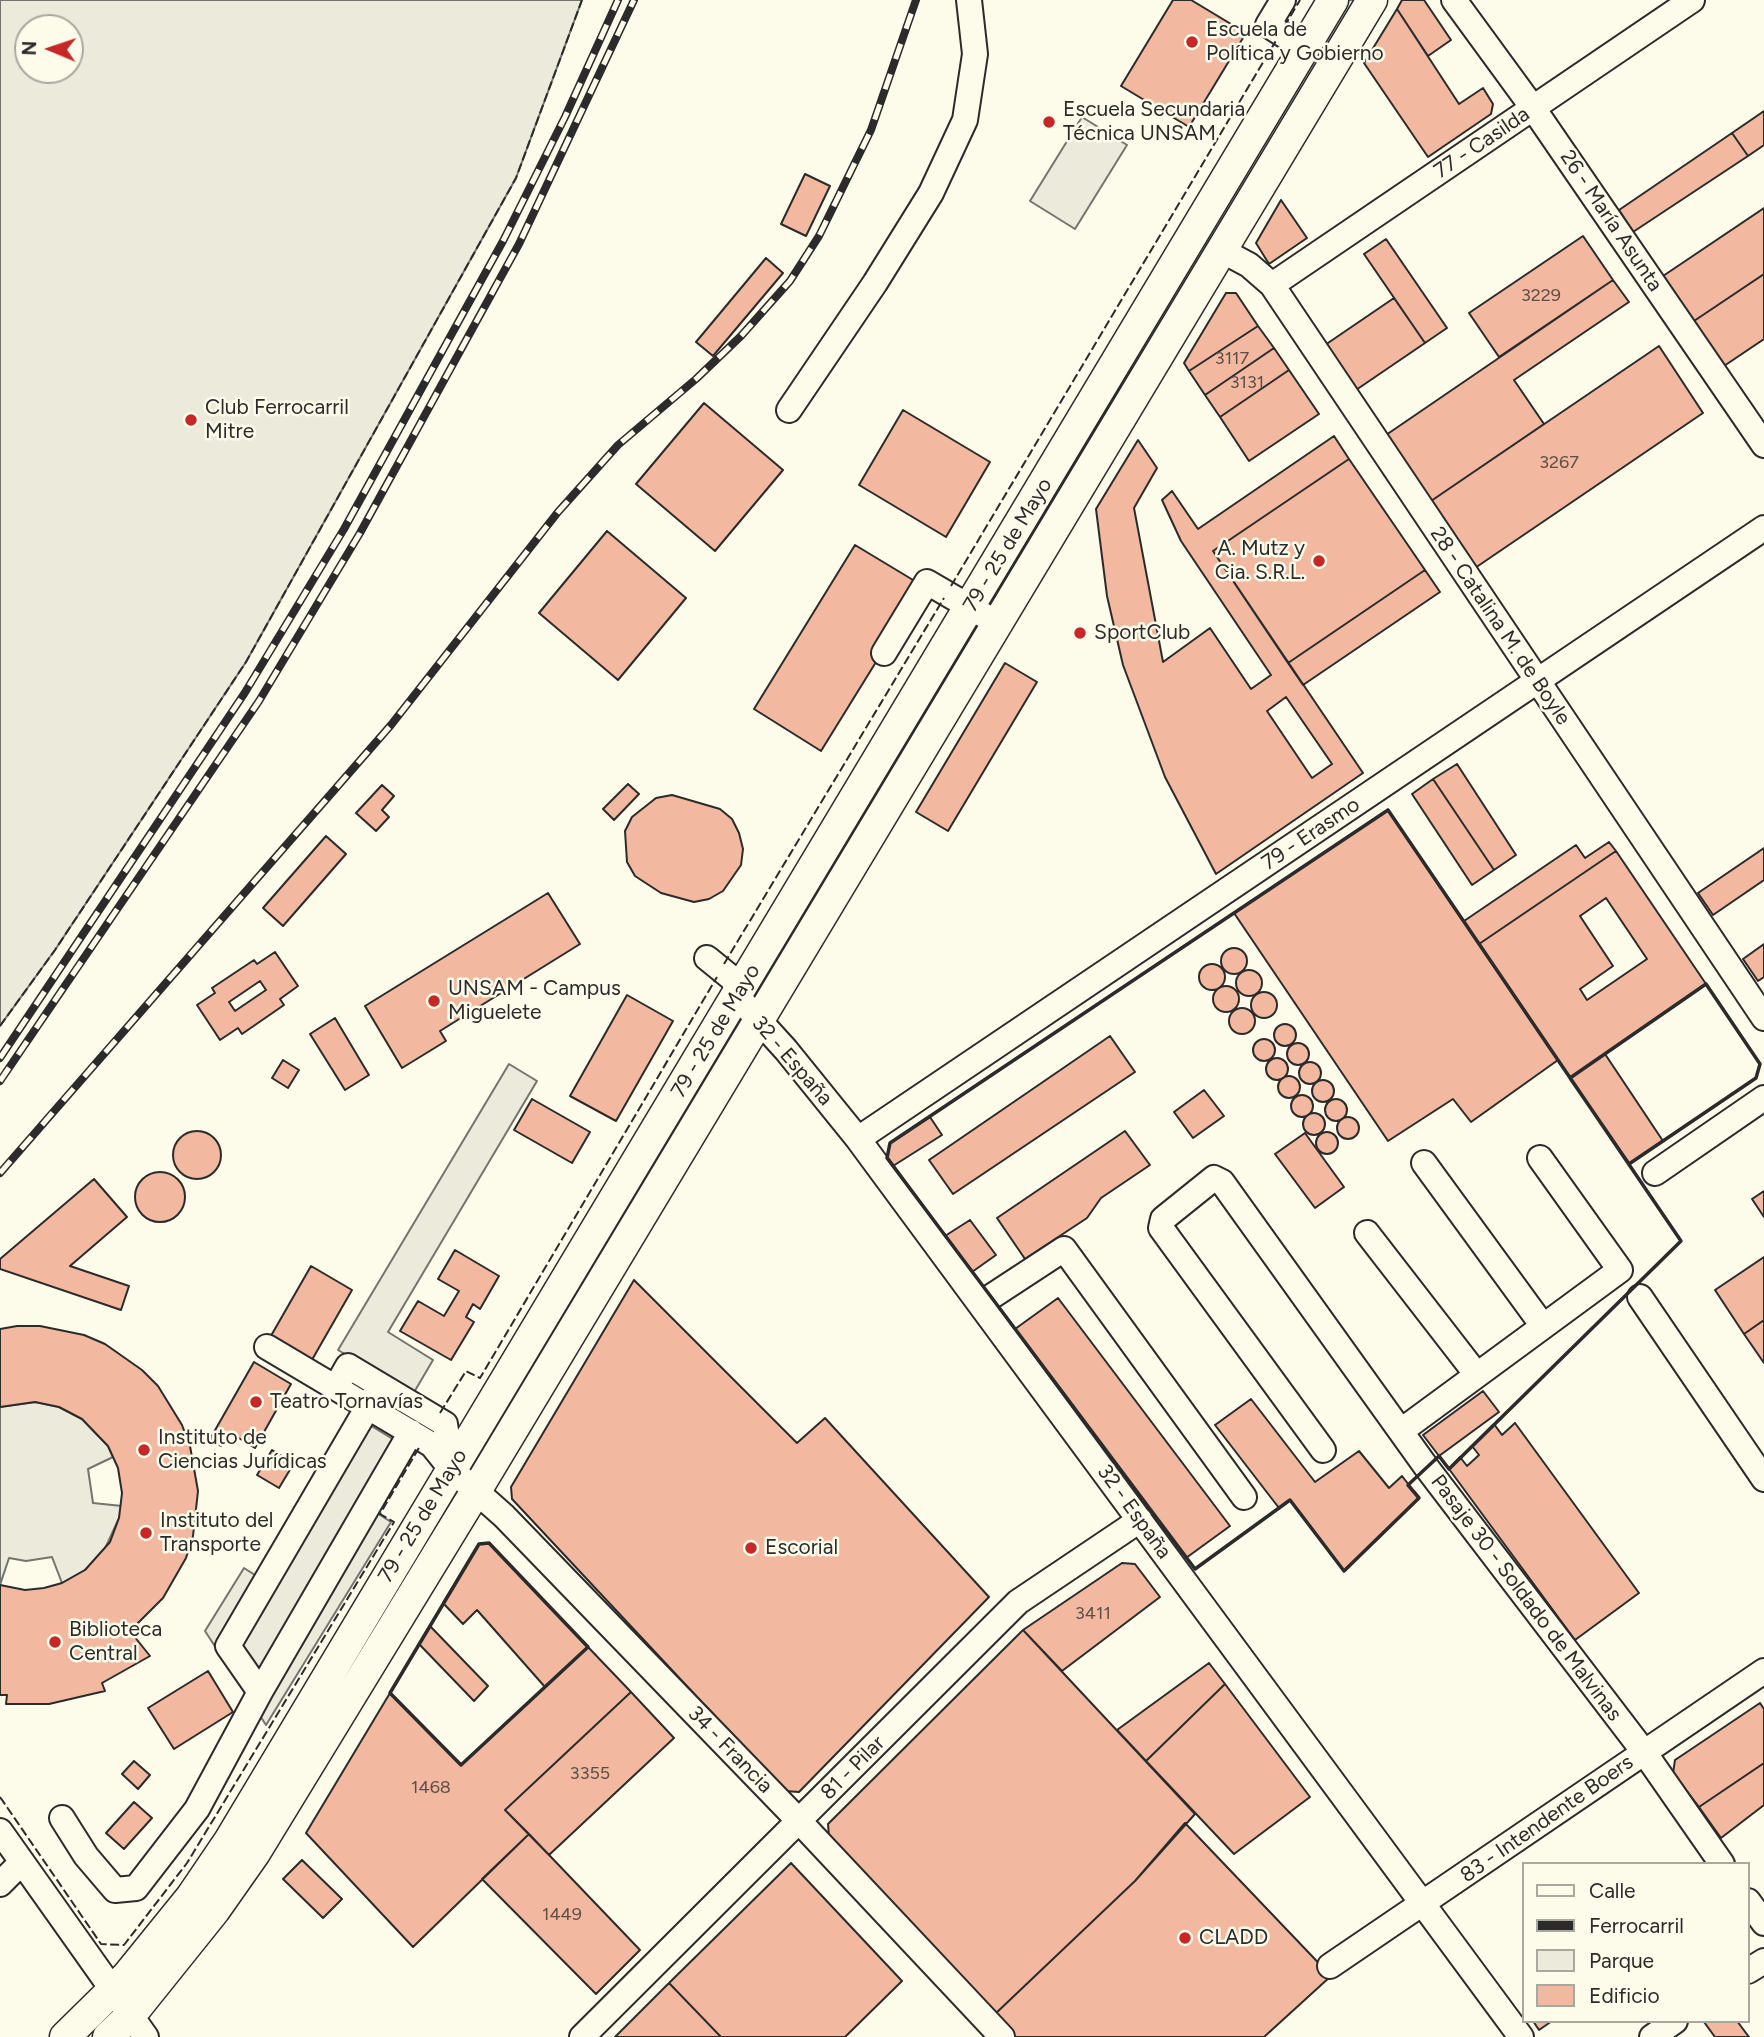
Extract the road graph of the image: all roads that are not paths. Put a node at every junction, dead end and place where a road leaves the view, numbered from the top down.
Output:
1 (970, 0) edge
2 (1283, 0) edge
3 (1333, 0) edge
4 (1373, 0) edge
5 (1454, 0) edge
6 (1692, 0) edge
7 (1304, 48) junction
8 (1533, 108) junction
9 (1221, 250) junction
10 (1272, 285) junction
11 (789, 410) dead end
12 (1764, 445) edge
13 (1764, 528) edge
14 (971, 607) junction
15 (998, 623) junction
16 (884, 653) dead end
17 (1538, 681) junction
18 (707, 958) dead end
19 (737, 996) junction
20 (1764, 1018) edge
21 (758, 1022) junction
22 (1764, 1098) edge
23 (858, 1139) junction
24 (1540, 1158) dead end
25 (1424, 1163) dead end
26 (1654, 1172) dead end
27 (1367, 1233) dead end
28 (1640, 1297) dead end
29 (980, 1304) junction
30 (1543, 1326) junction
31 (267, 1347) dead end
32 (1477, 1375) junction
33 (374, 1396) junction
34 (1401, 1431) junction
35 (411, 1432) junction
36 (1323, 1450) dead end
37 (452, 1470) junction
38 (1764, 1479) edge
39 (477, 1491) junction
40 (1244, 1497) dead end
41 (1140, 1520) junction
42 (1764, 1671) edge
43 (260, 1692) junction
44 (1644, 1752) junction
45 (62, 1818) dead end
46 (799, 1821) junction
47 (0, 1831) edge
48 (22, 1862) junction
49 (1721, 1862) edge
50 (0, 1884) edge
51 (1750, 1904) edge
52 (1421, 1906) junction
53 (1764, 1923) edge
54 (1330, 1966) dead end
55 (130, 2015) edge
56 (1672, 2023) edge
57 (65, 2037) edge
58 (108, 2037) edge
59 (582, 2037) edge
60 (1002, 2037) edge
61 (1521, 2037) edge
62 (1652, 2037) edge

1 - 11 street
2 - 7 street
3 - 7 main road, 79 - 25 de Mayo
4 - 9 main road, 79 - 25 de Mayo
5 - 8 street, 26 - María Asunta
6 - 8 street, 77 - Casilda
7 - 14 main road, 79 - 25 de Mayo
8 - 10 street, 77 - Casilda
8 - 12 street, 26 - María Asunta
9 - 10 street, 28 - Catalina M. de Boyle
9 - 15 main road, 79 - 25 de Mayo
10 - 17 street, 28 - Catalina M. de Boyle
13 - 17 street, 79 - Erasmo
14 - 15 street
14 - 16 street
14 - 19 main road, 79 - 25 de Mayo
15 - 21 main road, 79 - 25 de Mayo
17 - 20 street, 28 - Catalina M. de Boyle
17 - 23 street, 79 - Erasmo
18 - 19 street, 32 - España
19 - 21 street, 32 - España
19 - 37 main road, 79 - 25 de Mayo
21 - 23 street, 32 - España
21 - 39 main road, 79 - 25 de Mayo
22 - 26 street
23 - 29 street, 32 - España
24 - 30 street
25 - 30 street
27 - 32 street
28 - 38 street
29 - 40 street
29 - 41 street, 32 - España
30 - 32 street
31 - 33 street
32 - 34 street
33 - 35 street, 34 - Francia
33 - 37 street
33 - 43 street
34 - 36 street, Pasaje 30 - Soldado de Malvinas
34 - 44 street, Pasaje 30 - Soldado de Malvinas
35 - 37 street, 34 - Francia
35 - 43 street
37 - 39 street, 34 - Francia
37 - 55 main road, 79 - 25 de Mayo
39 - 46 street, 34 - Francia
39 - 55 main road, 79 - 25 de Mayo
41 - 46 street, 81 - Pilar
41 - 52 street, 32 - España
42 - 44 street, 83 - Intendente Boers
43 - 45 street
44 - 49 street, Pasaje 30 - Soldado de Malvinas
44 - 52 street, 83 - Intendente Boers
46 - 59 street, 81 - Pilar
46 - 60 street, 34 - Francia
47 - 48 street
48 - 50 street
48 - 55 street
51 - 53 street
52 - 54 street, 83 - Intendente Boers
52 - 61 street, 32 - España
55 - 57 main road, 79 - 25 de Mayo
55 - 58 main road, 79 - 25 de Mayo
56 - 62 street

